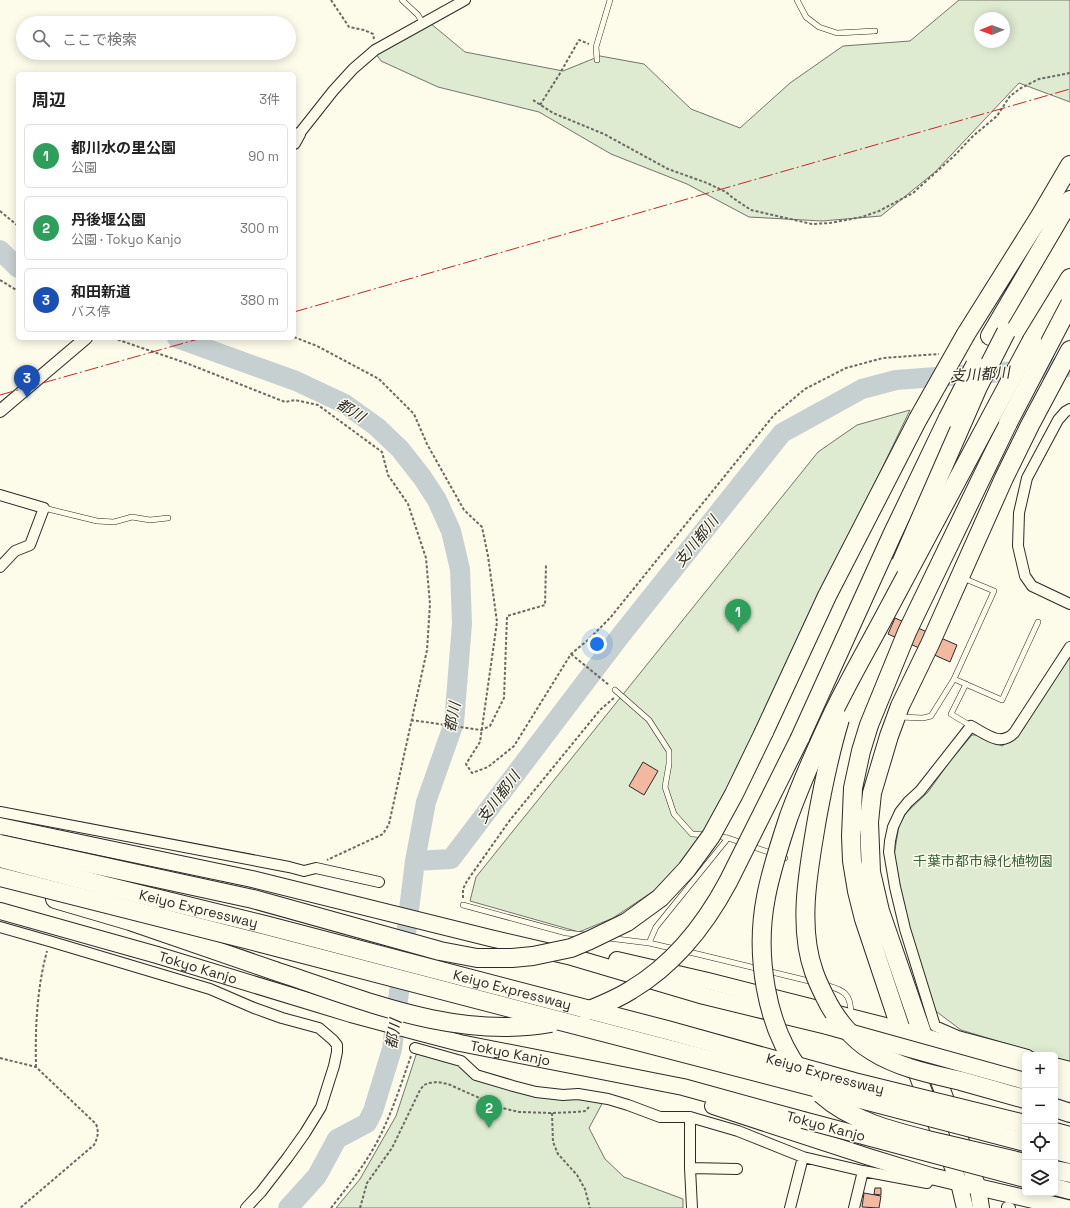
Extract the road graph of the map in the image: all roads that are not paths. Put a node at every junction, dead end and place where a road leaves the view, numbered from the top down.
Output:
1 (402, 0) edge
2 (465, 0) edge
3 (610, 0) edge
4 (797, 0) edge
5 (423, 24) junction
6 (875, 31) dead end
7 (597, 60) dead end
8 (297, 139) edge
9 (1070, 165) edge
10 (1070, 200) edge
11 (1070, 215) edge
12 (1070, 278) edge
13 (1070, 304) edge
14 (998, 334) junction
15 (84, 340) edge
16 (1070, 350) edge
17 (1070, 409) edge
18 (0, 411) edge
19 (0, 495) edge
20 (44, 508) junction
21 (168, 518) dead end
22 (0, 567) edge
23 (960, 577) junction
24 (1070, 604) edge
25 (1038, 622) dead end
26 (1070, 647) edge
27 (954, 679) junction
28 (966, 684) junction
29 (615, 690) road end
30 (896, 717) junction
31 (971, 726) junction
32 (0, 812) edge
33 (0, 826) edge
34 (728, 838) junction
35 (0, 844) edge
36 (0, 858) edge
37 (785, 858) dead end
38 (0, 877) edge
39 (379, 882) dead end
40 (0, 884) edge
41 (463, 905) road end
42 (0, 911) edge
43 (0, 928) edge
44 (649, 944) junction
45 (572, 957) junction
46 (851, 1018) junction
47 (901, 1030) junction
48 (929, 1031) junction
49 (416, 1040) junction
50 (460, 1043) junction
51 (1022, 1053) edge
52 (1058, 1064) edge
53 (1022, 1065) edge
54 (1070, 1067) edge
55 (1058, 1076) edge
56 (1070, 1079) edge
57 (1022, 1080) edge
58 (1058, 1091) edge
59 (1070, 1094) edge
60 (1022, 1098) edge
61 (1058, 1109) edge
62 (1070, 1113) edge
63 (690, 1117) junction
64 (1022, 1123) edge
65 (1058, 1133) edge
66 (1070, 1136) edge
67 (1022, 1141) edge
68 (1058, 1151) edge
69 (1070, 1154) edge
70 (803, 1157) junction
71 (1022, 1162) edge
72 (690, 1168) junction
73 (737, 1169) dead end
74 (864, 1171) junction
75 (1058, 1171) edge
76 (1070, 1174) edge
77 (931, 1176) junction
78 (1022, 1178) edge
79 (959, 1183) junction
80 (978, 1188) junction
81 (1058, 1188) edge
82 (1070, 1191) edge
83 (246, 1208) edge
84 (692, 1208) edge
85 (790, 1208) edge
86 (854, 1208) edge
87 (964, 1208) edge
88 (981, 1208) edge
89 (1067, 1208) edge

1 - 5 lane
2 - 5 street
3 - 7 lane
4 - 6 lane
5 - 8 street
9 - 35 highway, bridge
10 - 14 highway
11 - 14 highway
12 - 71 highway, bridge
13 - 47 highway, bridge
14 - 40 highway, bridge
14 - 60 highway, bridge
15 - 18 street
16 - 23 highway
17 - 24 street
19 - 20 street
20 - 21 lane
20 - 22 street
23 - 27 lane
23 - 30 highway
25 - 28 lane
26 - 31 street
27 - 28 lane
27 - 30 lane
28 - 31 lane
29 - 34 lane
30 - 48 highway
31 - 48 street
32 - 39 street
33 - 45 highway
34 - 37 lane
34 - 44 lane
36 - 64 highway, Keiyo Expressway, bridge
38 - 67 highway, Keiyo Expressway, bridge
41 - 44 lane
42 - 49 highway, Tokyo Kanjo
43 - 83 street
44 - 46 lane
45 - 46 highway
45 - 57 highway, bridge
46 - 47 highway
47 - 48 highway
47 - 79 highway
48 - 51 street
48 - 53 highway
48 - 80 highway
49 - 50 highway, Tokyo Kanjo
49 - 63 street
50 - 77 highway
50 - 78 highway, Tokyo Kanjo, bridge
52 - 54 street
55 - 56 highway
58 - 59 highway
61 - 62 highway
63 - 70 street
63 - 72 street
65 - 66 highway
68 - 69 highway
70 - 74 street
70 - 85 street
72 - 73 street
72 - 84 street
74 - 77 street
74 - 86 street
75 - 76 highway
77 - 79 highway
79 - 80 highway
79 - 87 highway
80 - 88 highway
80 - 89 highway
81 - 82 highway

